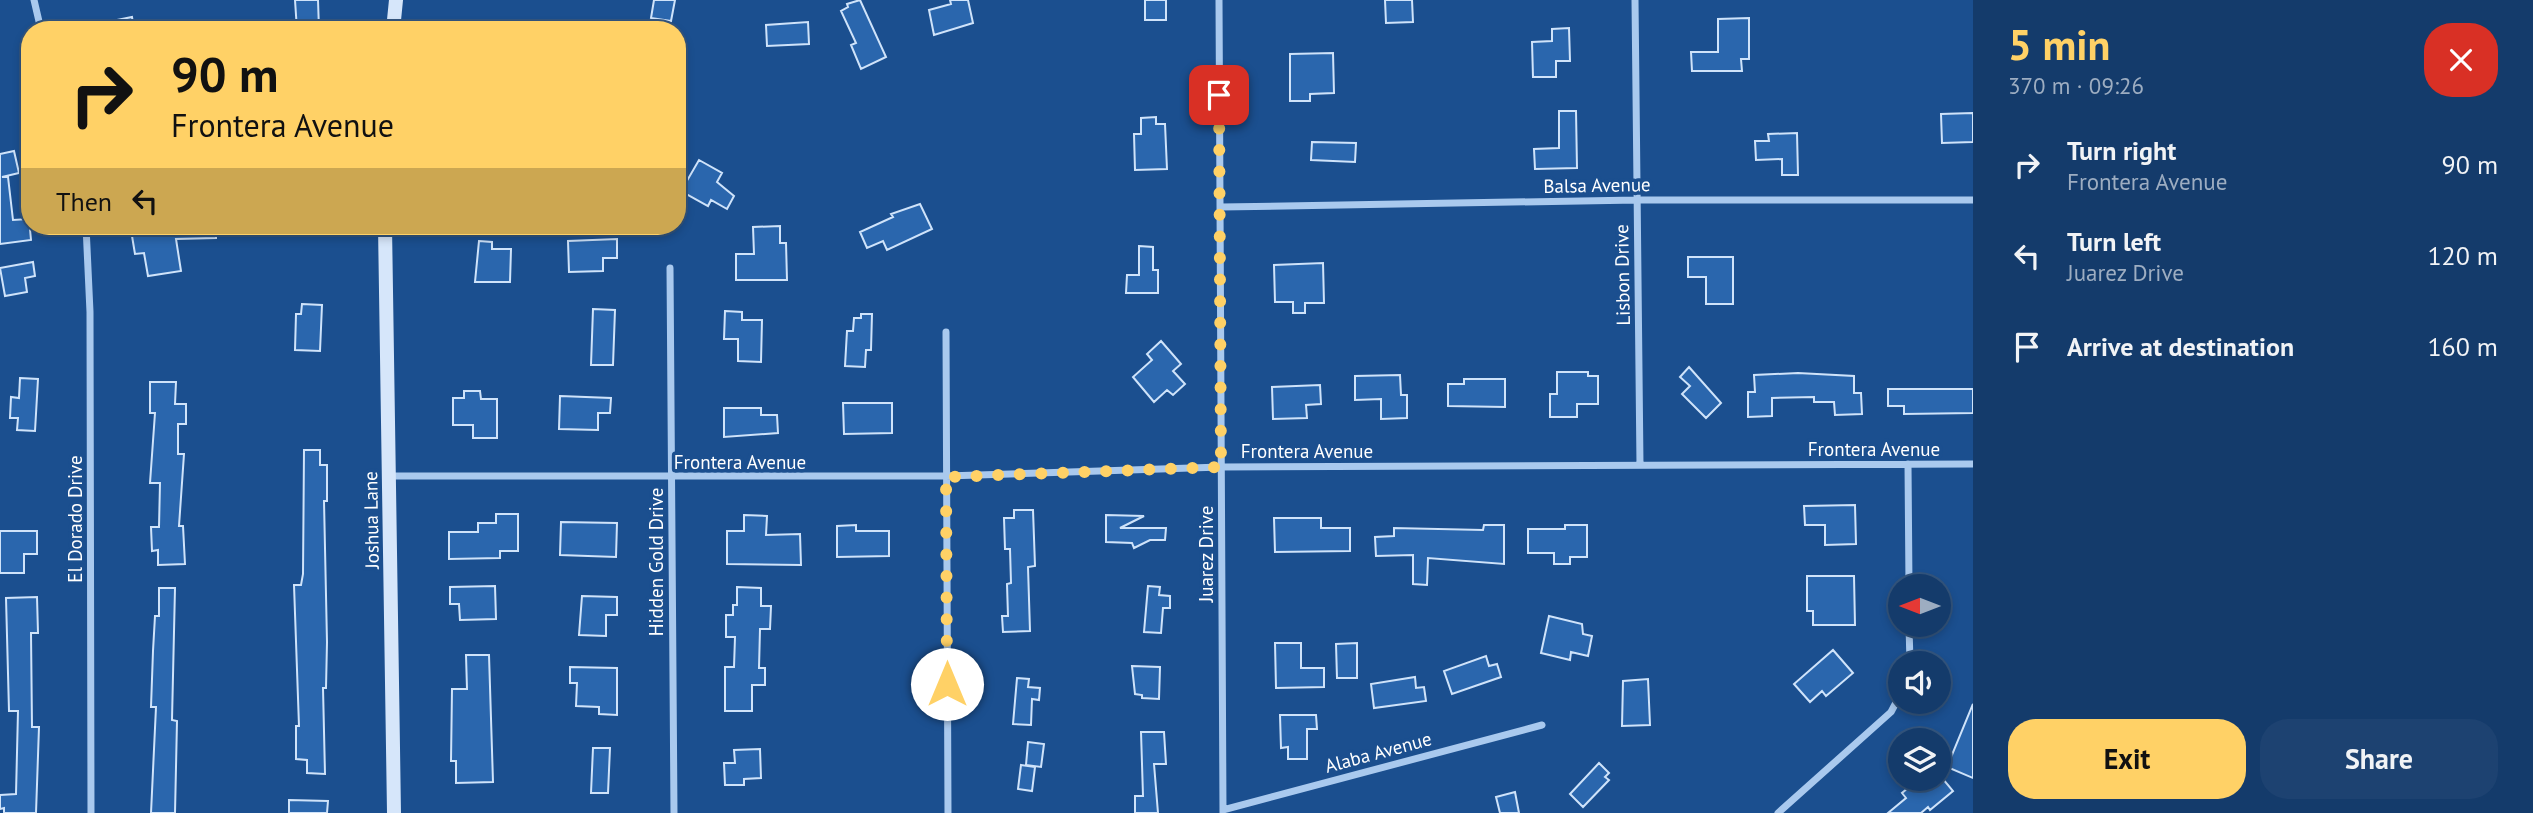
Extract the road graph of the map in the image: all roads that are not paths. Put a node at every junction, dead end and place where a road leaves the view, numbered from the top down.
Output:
1 (34, 0) edge
2 (396, 0) edge
3 (1219, 0) edge
4 (1634, 0) edge
5 (39, 21) edge
6 (394, 21) edge
7 (1637, 200) junction
8 (1973, 200) edge
9 (1221, 207) junction
10 (86, 235) edge
11 (385, 235) edge
12 (670, 268) dead end
13 (946, 331) dead end
14 (1908, 464) junction
15 (1973, 464) edge
16 (1640, 465) junction
17 (1221, 467) junction
18 (389, 476) junction
19 (946, 477) junction
20 (671, 478) junction
21 (1909, 574) edge
22 (1889, 714) edge
23 (1542, 725) dead end
24 (1223, 811) edge
25 (92, 813) edge
26 (394, 813) edge
27 (674, 813) edge
28 (948, 813) edge
29 (1778, 813) edge

1 - 5 street
2 - 6 main road
3 - 9 street, Juarez Drive
4 - 7 street, Lisbon Drive
7 - 8 street, Balsa Avenue
7 - 9 street, Balsa Avenue
7 - 16 street, Lisbon Drive
9 - 17 street, Juarez Drive
10 - 25 street, El Dorado Drive
11 - 18 main road, Joshua Lane
12 - 20 street, Hidden Gold Drive
13 - 19 street
14 - 15 street, Frontera Avenue
14 - 16 street, Frontera Avenue
14 - 21 street
16 - 17 street, Frontera Avenue
17 - 19 street, Frontera Avenue
17 - 24 street, Juarez Drive
18 - 20 street, Frontera Avenue
18 - 26 main road, Joshua Lane
19 - 20 street, Frontera Avenue
19 - 28 street
20 - 27 street, Hidden Gold Drive
22 - 29 street
23 - 24 street, Alaba Avenue

